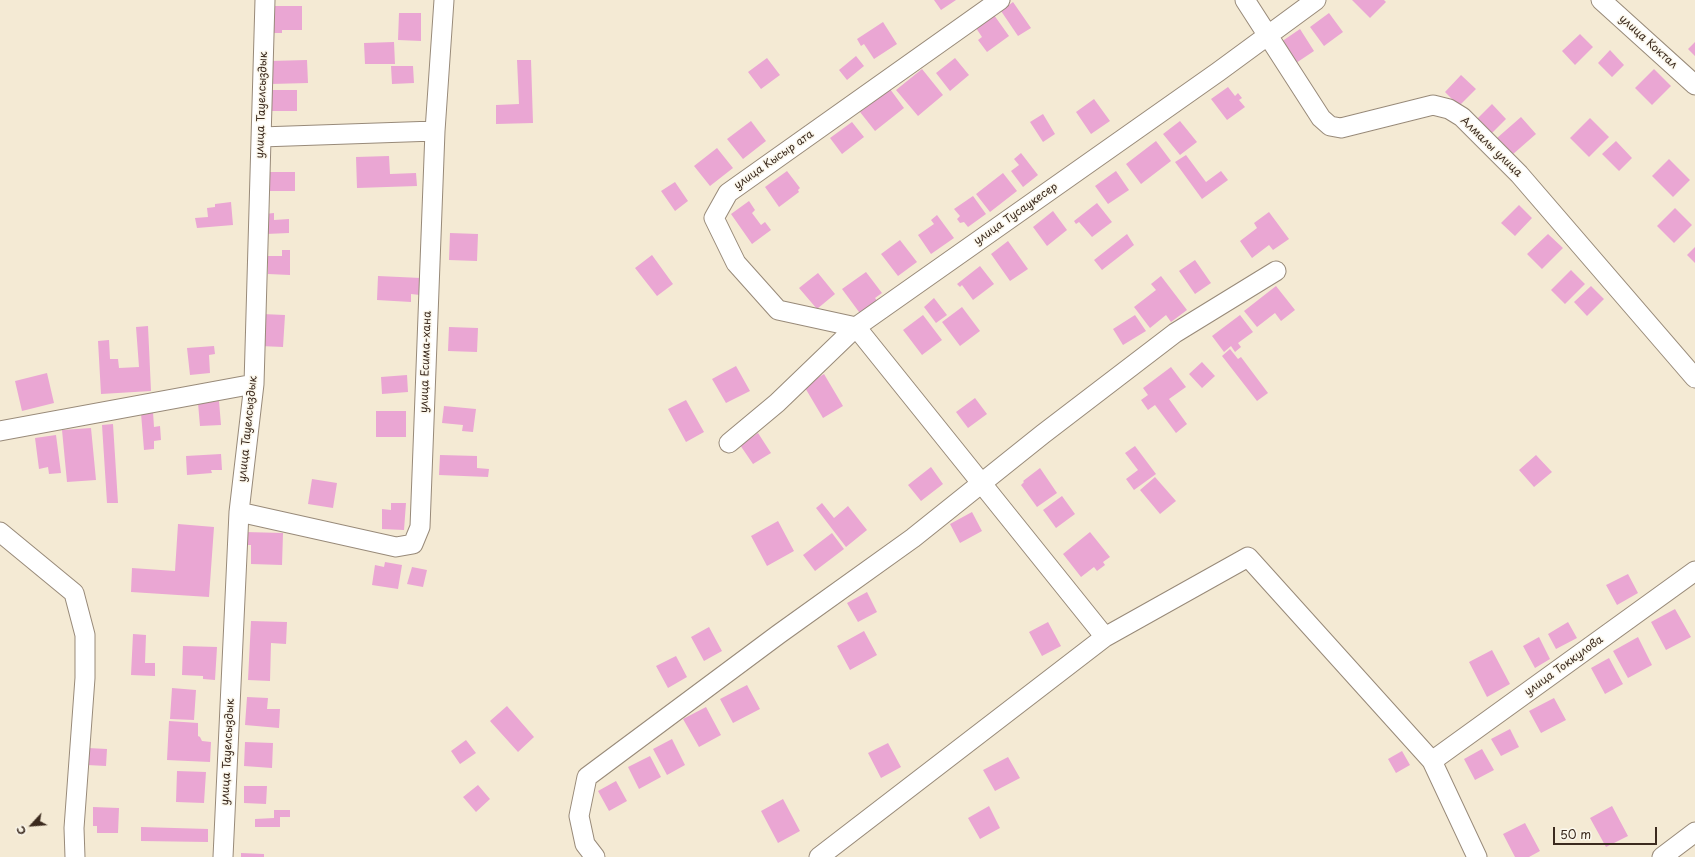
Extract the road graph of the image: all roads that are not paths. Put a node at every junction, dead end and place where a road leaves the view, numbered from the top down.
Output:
1 (265, 0) edge
2 (444, 0) edge
3 (1000, 0) edge
4 (1245, 0) edge
5 (1316, 0) edge
6 (1601, 0) edge
7 (1268, 34) junction
8 (1695, 85) edge
9 (435, 131) junction
10 (261, 137) junction
11 (1276, 271) dead end
12 (856, 327) junction
13 (1695, 378) edge
14 (254, 384) junction
15 (0, 431) edge
16 (729, 444) dead end
17 (982, 483) junction
18 (239, 512) junction
19 (0, 532) edge
20 (1695, 571) edge
21 (1105, 637) junction
22 (1432, 761) junction
23 (1695, 832) edge
24 (75, 857) edge
25 (223, 857) edge
26 (595, 857) edge
27 (819, 857) edge
28 (1477, 857) edge
29 (1662, 857) edge

1 - 10 street, улица Тауелсыздык
2 - 9 street, улица Есима-хана
3 - 12 street, улица Кысыр ата
4 - 7 street, Алмалы улица
5 - 7 street, улица Тусаукесер
6 - 8 street, улица Коктал
7 - 12 street, улица Тусаукесер
7 - 13 street, Алмалы улица
9 - 10 street
9 - 18 street, улица Есима-хана
10 - 14 street, улица Тауелсыздык
11 - 17 street
12 - 16 street, улица Тусаукесер
12 - 17 street
14 - 15 street
14 - 18 street, улица Тауелсыздык
17 - 21 street
17 - 26 street
18 - 25 street, улица Тауелсыздык
19 - 24 street
20 - 22 street, улица Токкулова
21 - 22 street
21 - 27 street
22 - 28 street
23 - 29 street

